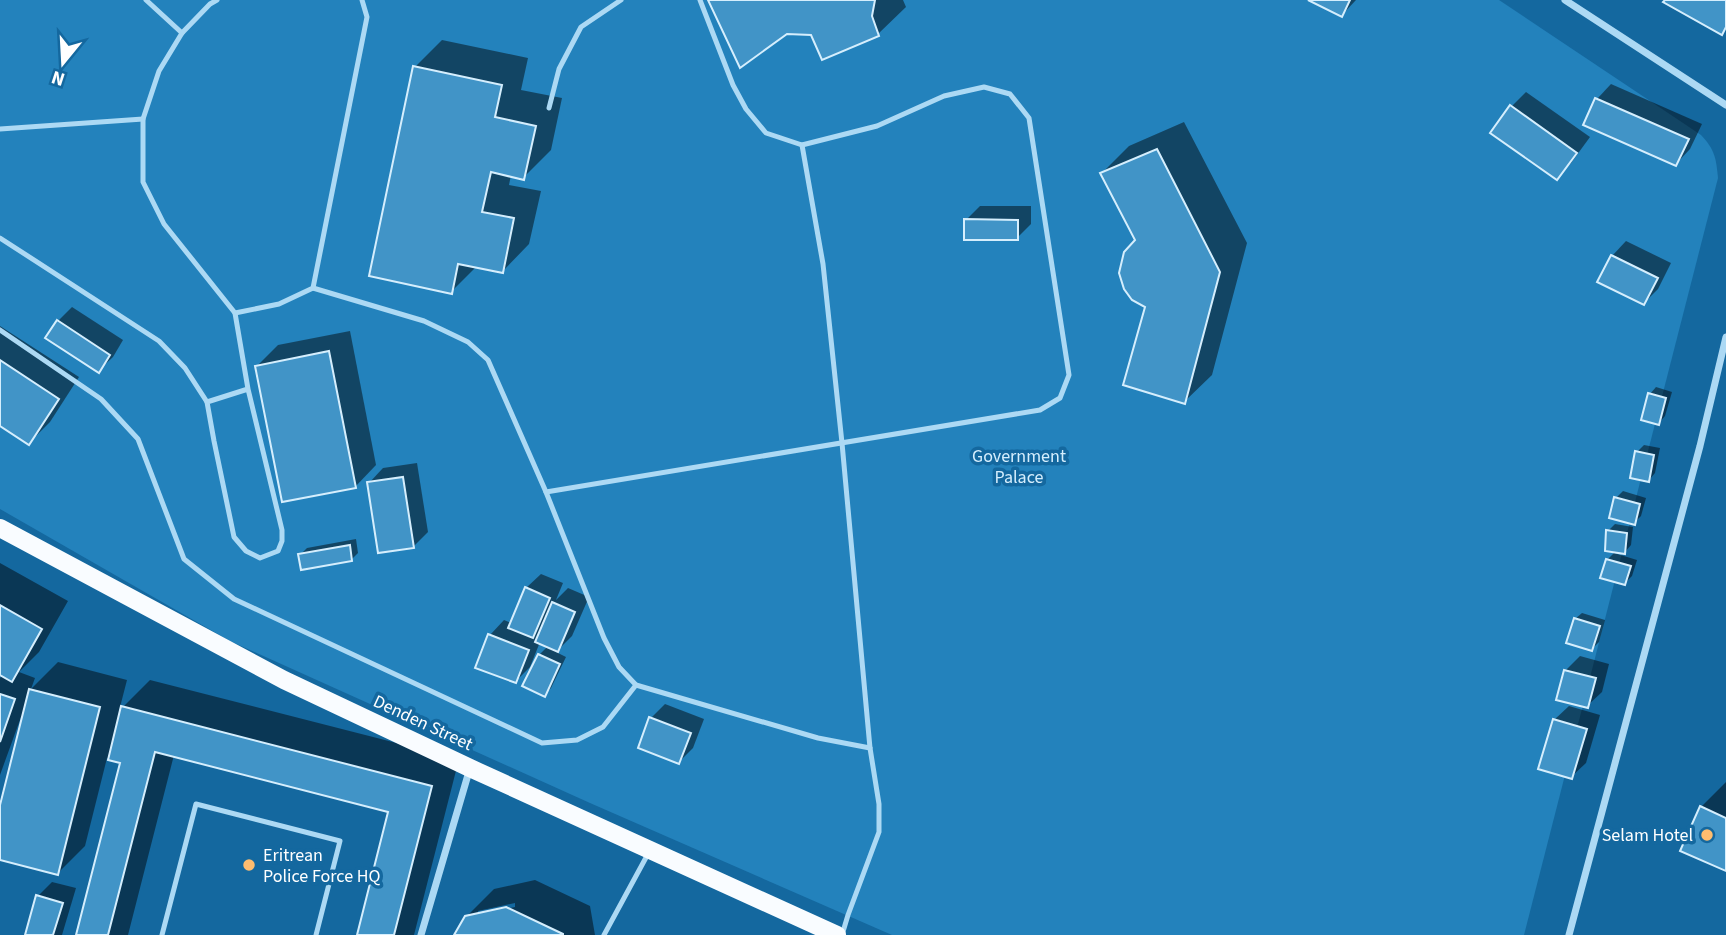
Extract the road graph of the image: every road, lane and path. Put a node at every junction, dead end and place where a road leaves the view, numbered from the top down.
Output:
1 (146, 0) edge
2 (217, 0) edge
3 (362, 0) edge
4 (621, 0) edge
5 (700, 0) edge
6 (1565, 0) edge
7 (182, 33) junction
8 (1726, 105) edge
9 (549, 108) dead end
10 (143, 119) junction
11 (0, 129) edge
12 (802, 145) junction
13 (0, 238) edge
14 (313, 288) junction
15 (235, 313) junction
16 (0, 330) edge
17 (1726, 337) edge
18 (248, 390) junction
19 (207, 402) junction
20 (842, 443) junction
21 (546, 492) junction
22 (0, 528) edge
23 (636, 685) junction
24 (870, 748) junction
25 (470, 768) junction
26 (650, 850) junction
27 (162, 935) edge
28 (316, 935) edge
29 (421, 935) edge
30 (604, 935) edge
31 (837, 935) edge
32 (842, 935) edge
33 (1569, 935) edge

1 - 7 lane
2 - 7 lane
3 - 14 lane
4 - 9 lane
5 - 12 lane
6 - 8 street
7 - 10 lane
10 - 11 lane
10 - 15 lane
12 - 20 lane
12 - 20 lane
13 - 19 lane
14 - 15 lane
14 - 21 lane
15 - 18 lane
16 - 23 lane
17 - 33 street
18 - 19 lane
18 - 19 lane
20 - 21 lane
20 - 24 lane
21 - 23 lane
22 - 25 main road, Denden Street
23 - 24 lane
24 - 32 lane
25 - 26 main road, Denden Street
25 - 29 street
26 - 30 lane
26 - 31 main road, Denden Street
27 - 28 lane

